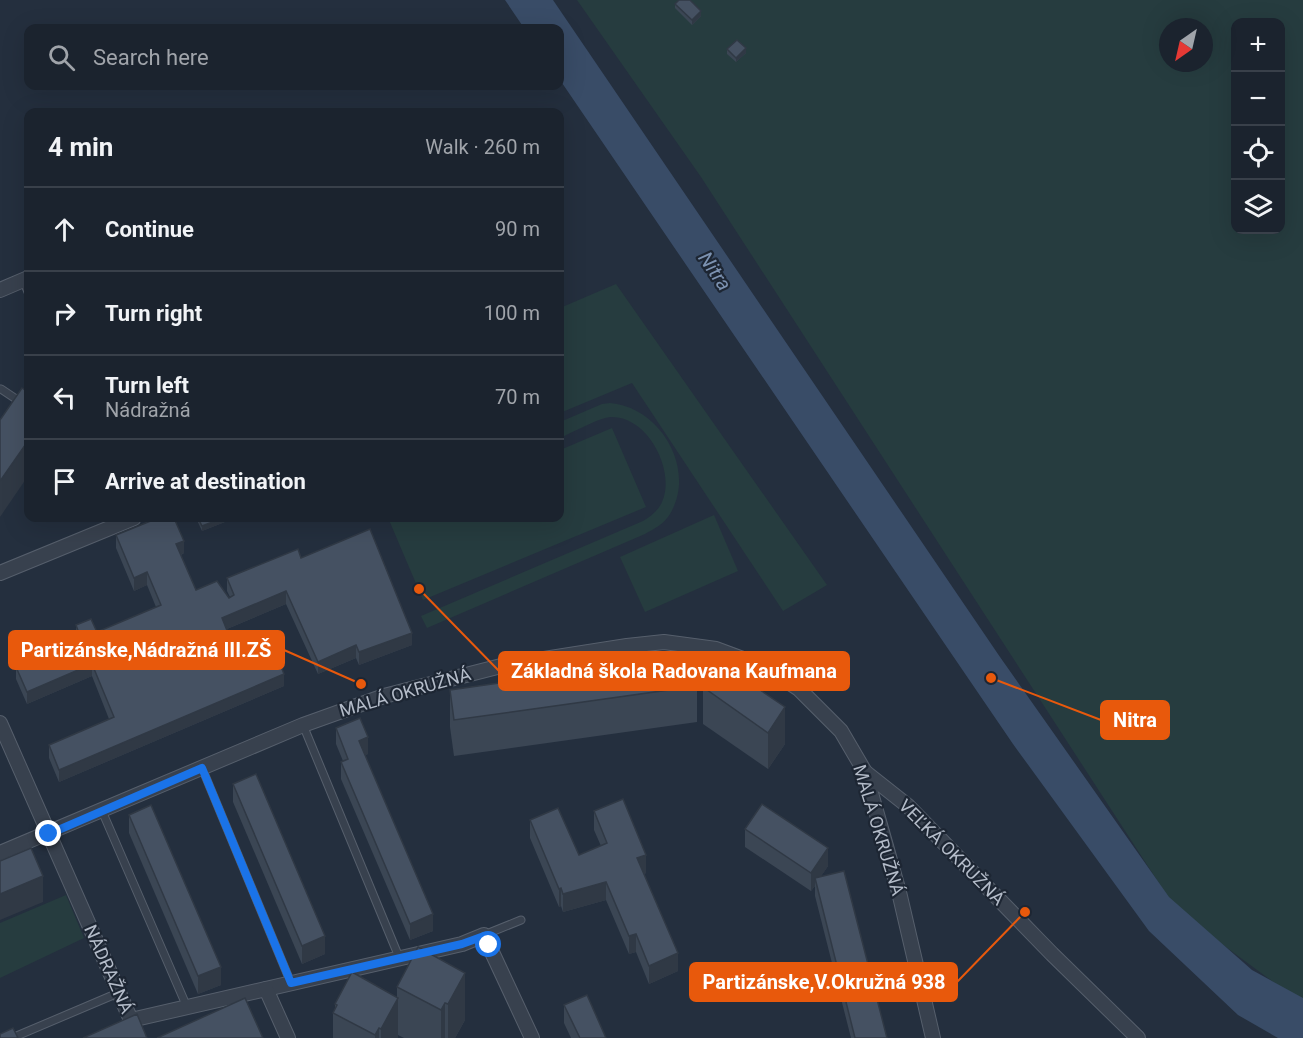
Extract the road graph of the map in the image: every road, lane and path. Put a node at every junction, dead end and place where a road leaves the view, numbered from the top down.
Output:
1 (24, 283) edge
2 (1, 288) edge
3 (0, 389) edge
4 (24, 404) edge
5 (124, 522) edge
6 (0, 573) edge
7 (0, 723) edge
8 (303, 725) junction
9 (202, 768) junction
10 (864, 772) junction
11 (102, 811) junction
12 (49, 834) junction
13 (0, 853) edge
14 (521, 920) dead end
15 (484, 936) junction
16 (399, 957) junction
17 (291, 983) junction
18 (266, 989) junction
19 (118, 993) junction
20 (187, 1008) junction
21 (15, 1037) edge
22 (288, 1038) edge
23 (532, 1038) edge
24 (933, 1038) edge
25 (1138, 1038) edge

1 - 2 street
3 - 4 lane
5 - 6 street
7 - 12 street, NÁDRAŽNÁ
8 - 9 street
8 - 10 street, MALÁ OKRUŽNÁ
8 - 16 lane
9 - 11 street
9 - 17 lane
10 - 24 street, MALÁ OKRUŽNÁ
10 - 25 street, VEĽKÁ OKRUŽNÁ
11 - 12 street
11 - 20 lane
12 - 13 street
12 - 19 street, NÁDRAŽNÁ
14 - 15 lane
15 - 16 street, NÁDRAŽNÁ
15 - 23 street
16 - 17 street, NÁDRAŽNÁ
17 - 18 street, NÁDRAŽNÁ
18 - 20 street, NÁDRAŽNÁ
18 - 22 street
19 - 20 street, NÁDRAŽNÁ
19 - 21 lane

